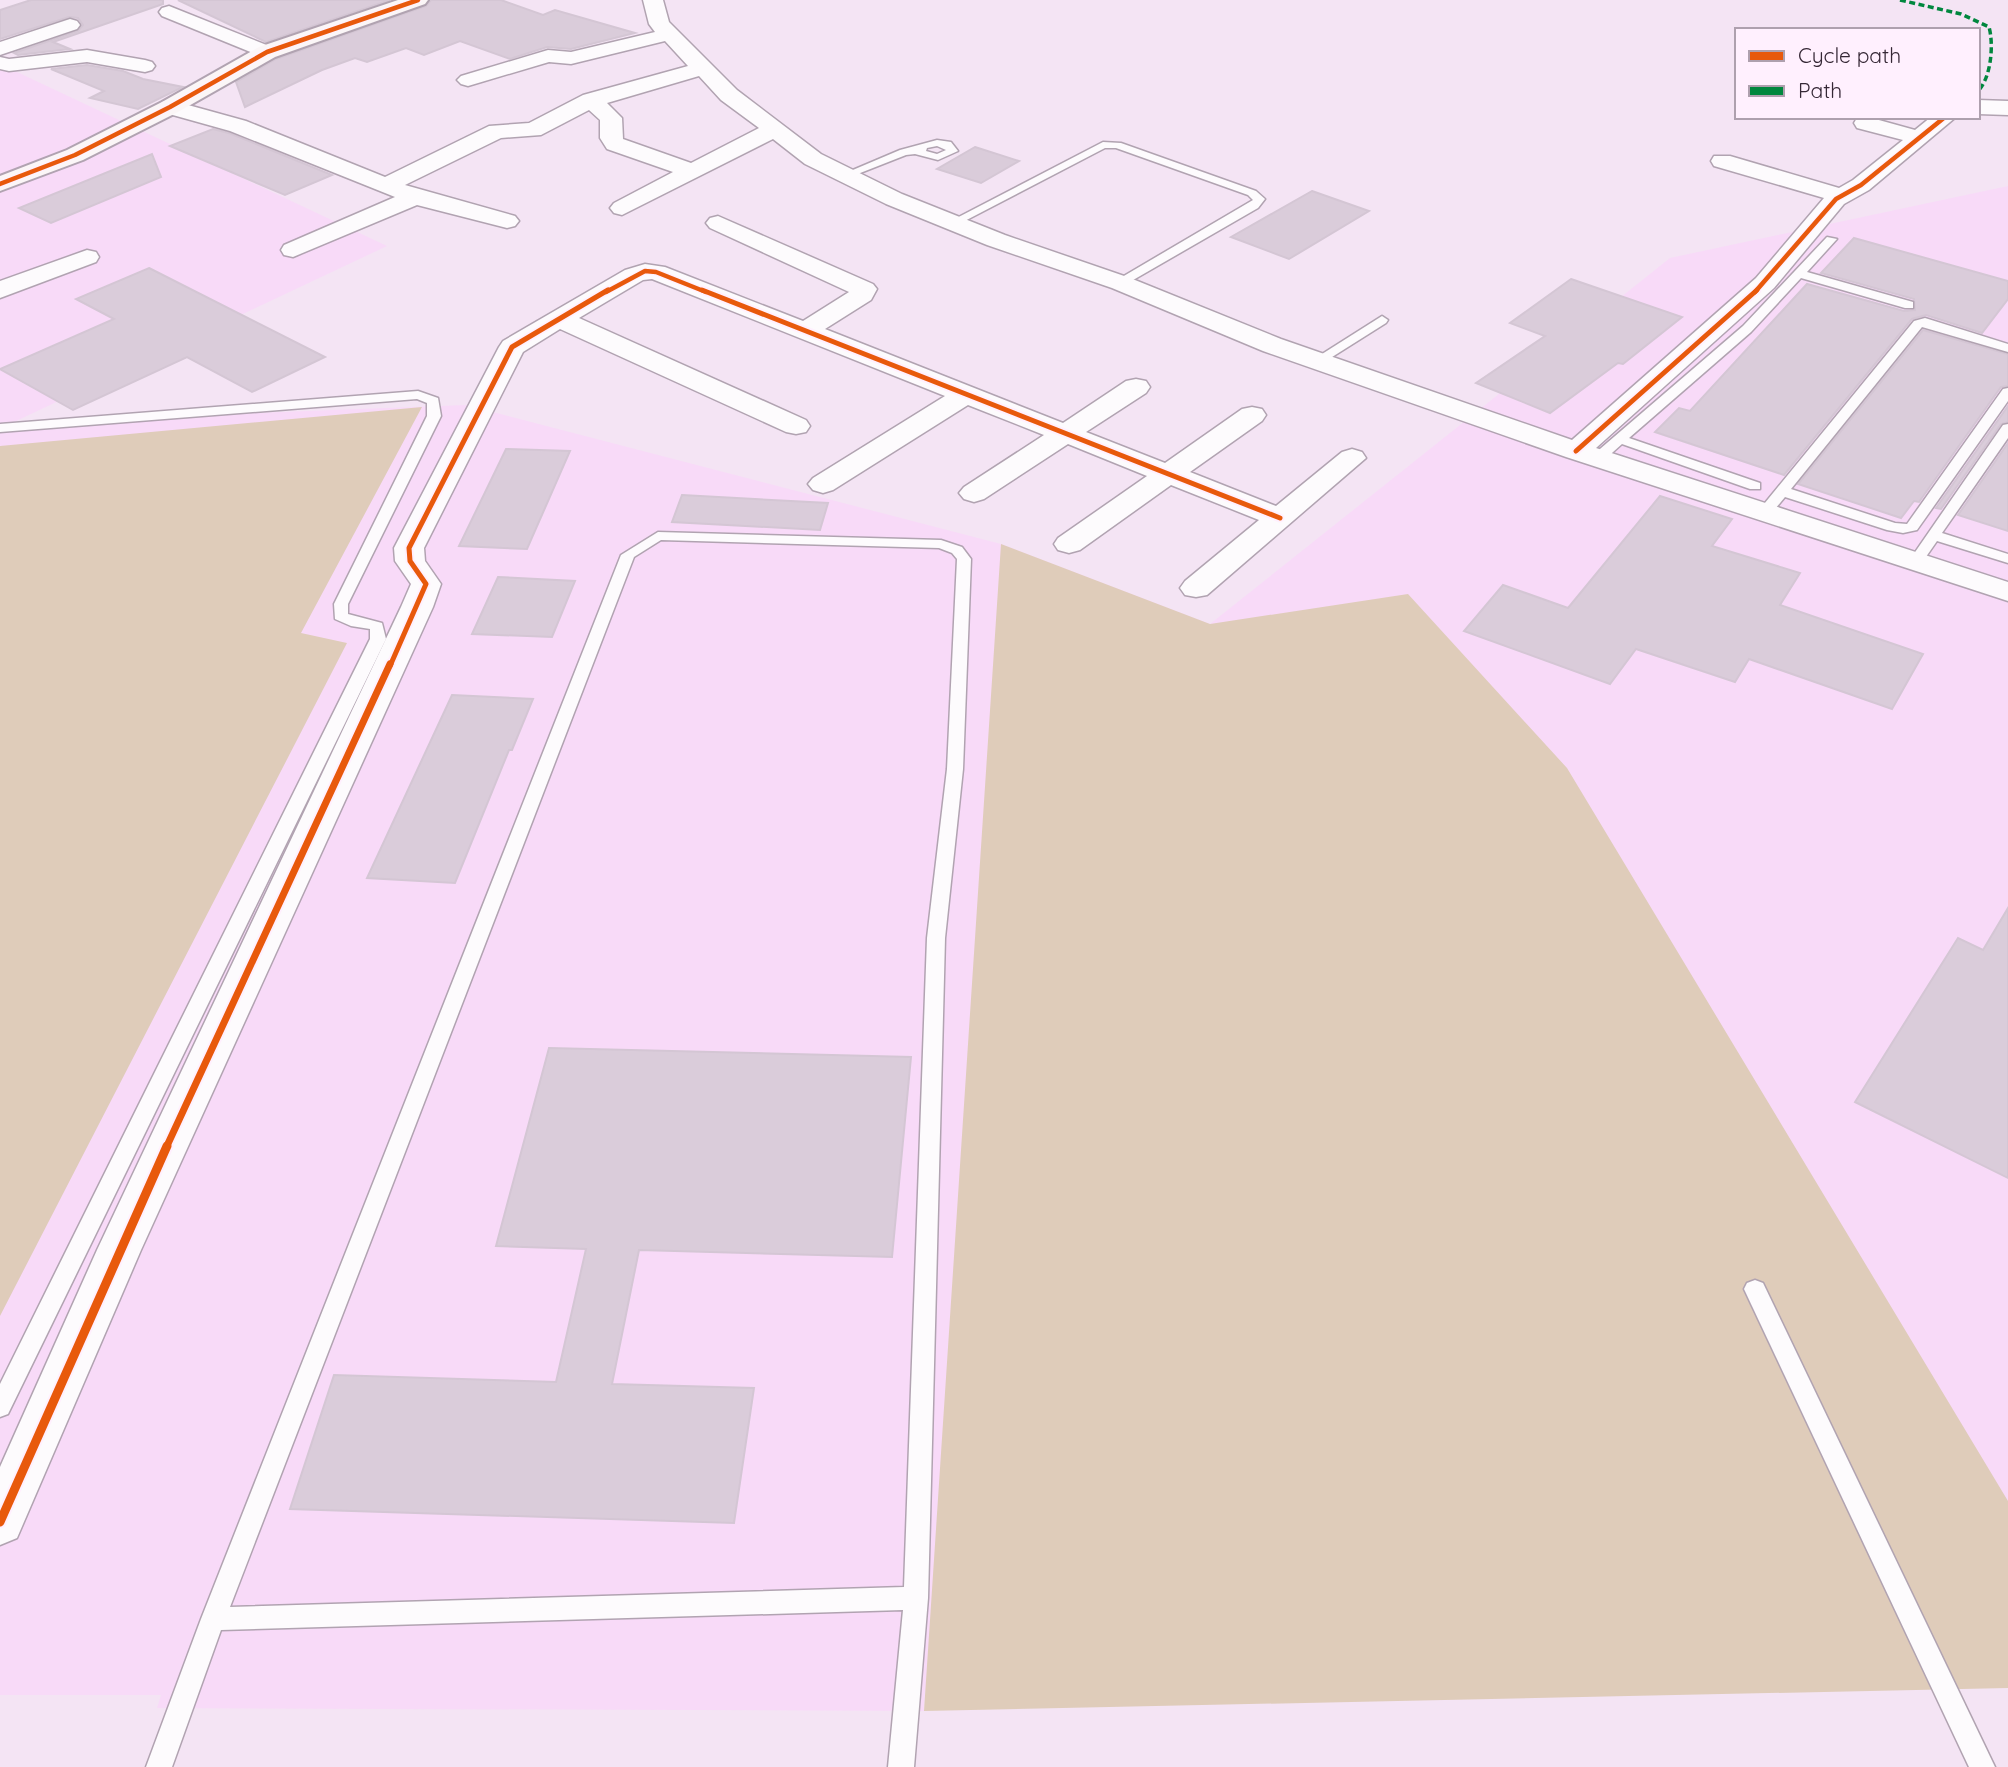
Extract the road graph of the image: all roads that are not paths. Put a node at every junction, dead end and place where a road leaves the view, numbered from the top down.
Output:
1 (418, 0) edge
2 (653, 0) edge
3 (169, 12) dead end
4 (69, 25) dead end
5 (670, 34) junction
6 (0, 48) edge
7 (267, 52) junction
8 (0, 63) edge
9 (145, 66) dead end
10 (703, 68) junction
11 (468, 80) dead end
12 (591, 100) junction
13 (170, 107) junction
14 (1980, 107) edge
15 (2008, 108) edge
16 (1943, 119) edge
17 (1958, 119) edge
18 (1865, 123) dead end
19 (775, 129) junction
20 (1920, 138) junction
21 (919, 150) dead end
22 (1722, 161) dead end
23 (691, 171) junction
24 (846, 176) junction
25 (0, 184) edge
26 (386, 185) junction
27 (1843, 194) junction
28 (415, 197) junction
29 (622, 208) dead end
30 (507, 221) dead end
31 (718, 223) dead end
32 (953, 223) junction
33 (1831, 239) dead end
34 (293, 250) dead end
35 (87, 257) dead end
36 (1800, 274) junction
37 (1121, 283) junction
38 (0, 290) edge
39 (1909, 305) dead end
40 (559, 319) junction
41 (1382, 320) dead end
42 (806, 330) junction
43 (2008, 348) edge
44 (1317, 361) junction
45 (1136, 387) dead end
46 (968, 393) junction
47 (2008, 393) edge
48 (1252, 415) dead end
49 (796, 426) dead end
50 (0, 428) edge
51 (2008, 428) edge
52 (1067, 433) junction
53 (1620, 439) junction
54 (1587, 455) junction
55 (1352, 458) dead end
56 (1170, 474) junction
57 (823, 484) dead end
58 (1755, 486) dead end
59 (974, 493) dead end
60 (1773, 502) junction
61 (1280, 518) junction
62 (1934, 535) junction
63 (1069, 544) dead end
64 (2008, 559) edge
65 (1916, 561) junction
66 (1196, 589) dead end
67 (2008, 592) edge
68 (1755, 1289) dead end
69 (0, 1408) edge
70 (0, 1522) edge
71 (916, 1598) junction
72 (213, 1619) junction
73 (159, 1767) edge
74 (901, 1767) edge
75 (1982, 1767) edge

1 - 7 street
2 - 5 street
3 - 7 street
4 - 6 street
5 - 10 street
5 - 11 street
7 - 13 street
8 - 9 street
10 - 12 street
10 - 19 street
12 - 23 street
12 - 26 street
13 - 25 street
13 - 26 street
14 - 15 street
16 - 20 street
17 - 27 street
18 - 20 street
19 - 23 street
19 - 24 street
20 - 27 street
21 - 24 lane
22 - 27 street
23 - 29 street
24 - 32 street
26 - 28 street
27 - 54 street
28 - 30 street
28 - 34 street
31 - 42 street
32 - 37 street
32 - 37 lane
33 - 36 lane
35 - 38 street
36 - 39 lane
36 - 53 lane
37 - 44 street
40 - 42 street
40 - 49 street
40 - 70 street
41 - 44 lane
42 - 46 street
43 - 60 lane
44 - 54 street
45 - 52 street
46 - 52 street
46 - 57 street
47 - 60 lane
48 - 56 street
50 - 69 lane
51 - 62 lane
52 - 56 street
52 - 59 street
53 - 54 lane
53 - 58 lane
54 - 60 street
55 - 61 street
56 - 61 street
56 - 63 street
60 - 65 street
61 - 66 street
62 - 64 lane
62 - 65 lane
65 - 67 street
68 - 75 lane
71 - 72 lane
71 - 72 lane
71 - 74 lane
72 - 73 lane

